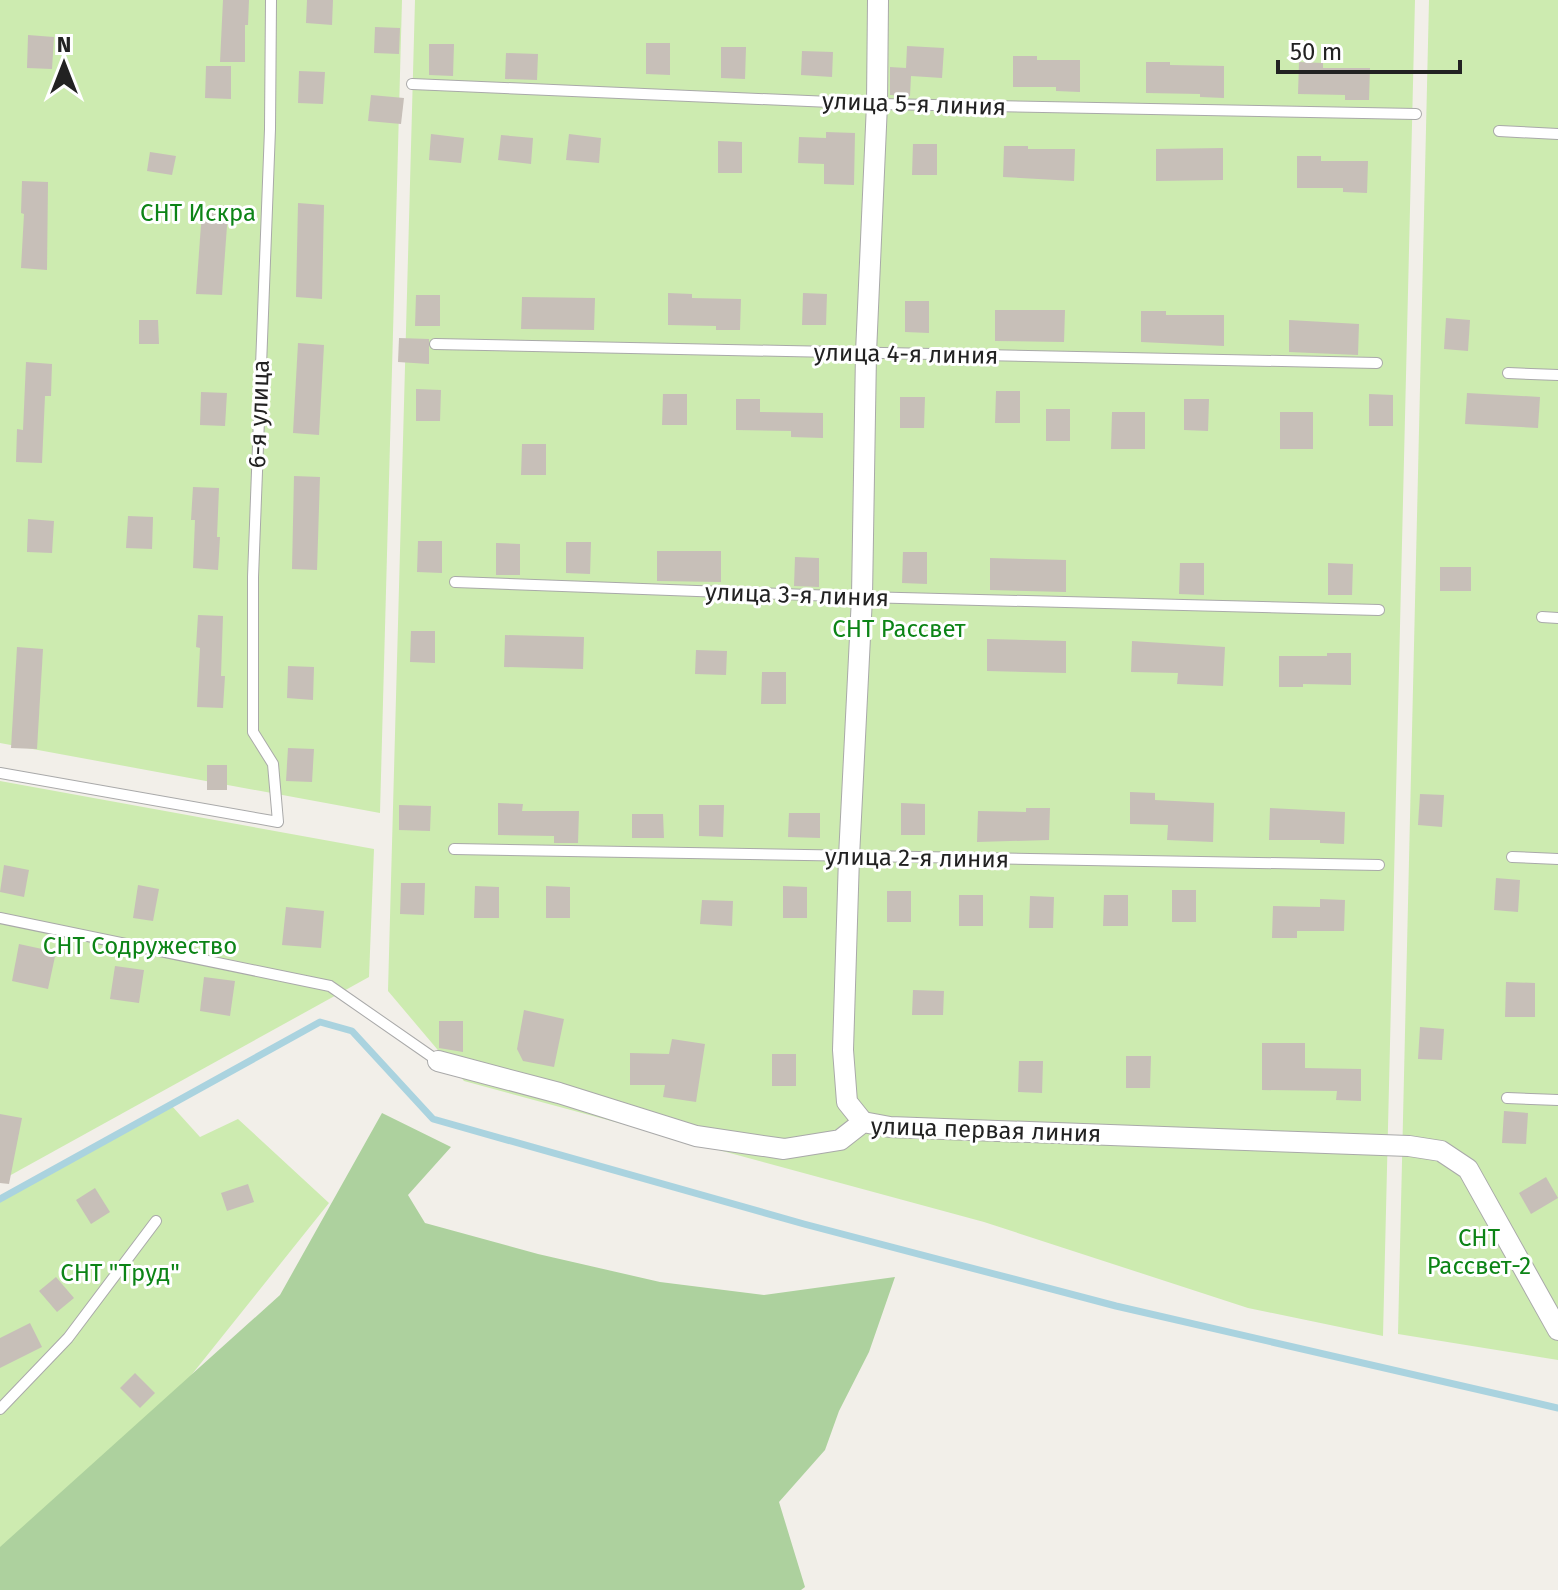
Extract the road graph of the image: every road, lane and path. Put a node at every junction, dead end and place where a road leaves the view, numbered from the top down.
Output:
1 (271, 0) edge
2 (878, 0) edge
3 (412, 84) dead end
4 (877, 104) junction
5 (1416, 114) dead end
6 (1499, 131) dead end
7 (1558, 134) edge
8 (435, 344) dead end
9 (866, 353) junction
10 (1377, 363) dead end
11 (1508, 373) dead end
12 (1558, 375) edge
13 (455, 582) dead end
14 (862, 597) junction
15 (1379, 610) dead end
16 (1542, 617) dead end
17 (1558, 618) edge
18 (0, 773) edge
19 (454, 849) dead end
20 (849, 857) junction
21 (1512, 857) dead end
22 (1558, 859) edge
23 (1379, 865) dead end
24 (0, 918) edge
25 (438, 1061) joint
26 (1507, 1098) dead end
27 (1558, 1100) edge
28 (863, 1122) junction
29 (156, 1221) dead end
30 (1558, 1330) edge
31 (0, 1409) edge

1 - 18 lane, 6-я улица
2 - 4 street
3 - 4 lane, улица 5-я линия
4 - 5 lane, улица 5-я линия
4 - 9 street
6 - 7 lane
8 - 9 lane, улица 4-я линия
9 - 10 lane, улица 4-я линия
9 - 14 street
11 - 12 lane
13 - 14 lane, улица 3-я линия
14 - 15 lane, улица 3-я линия
14 - 20 street
16 - 17 lane
19 - 20 lane, улица 2-я линия
20 - 23 lane, улица 2-я линия
20 - 28 street
21 - 22 lane
24 - 25 lane
25 - 28 street, улица первая линия
26 - 27 lane
28 - 30 street, улица первая линия
29 - 31 lane

